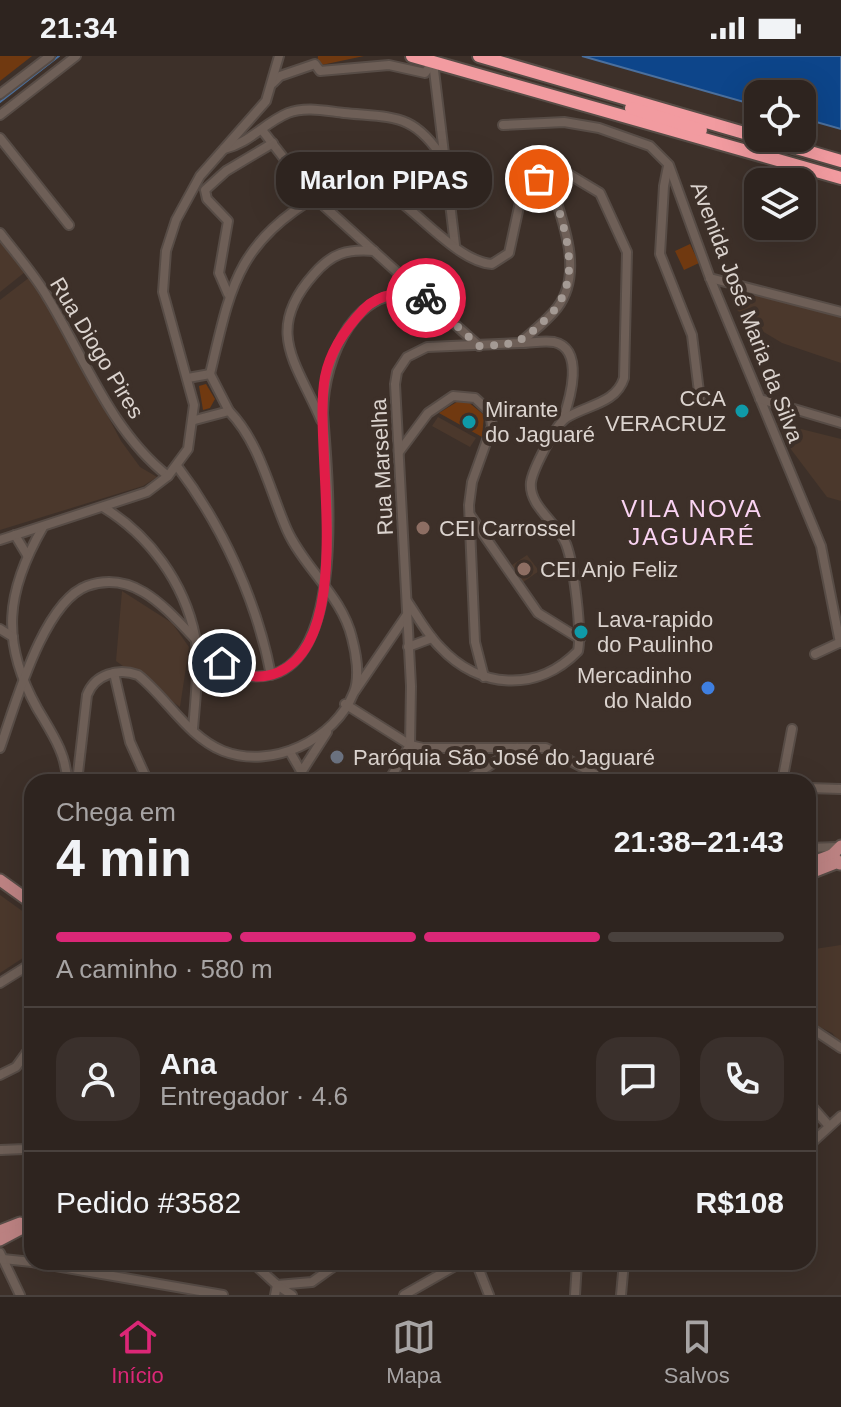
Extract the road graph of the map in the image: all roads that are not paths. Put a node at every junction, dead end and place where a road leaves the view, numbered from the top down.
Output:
1 (50, 56) edge
2 (76, 56) edge
3 (279, 56) edge
4 (412, 56) edge
5 (479, 56) edge
6 (433, 62) junction
7 (561, 79) junction
8 (272, 84) junction
9 (0, 94) edge
10 (0, 115) edge
11 (503, 125) dead end
12 (262, 130) junction
13 (744, 132) edge
14 (0, 138) edge
15 (273, 143) junction
16 (223, 150) junction
17 (811, 152) edge
18 (444, 160) junction
19 (841, 161) edge
20 (669, 165) junction
21 (803, 168) joint
22 (816, 171) edge
23 (548, 175) junction
24 (841, 178) edge
25 (314, 197) junction
26 (69, 225) dead end
27 (0, 233) edge
28 (455, 245) junction
29 (374, 251) junction
30 (710, 278) junction
31 (228, 294) junction
32 (424, 297) junction
33 (841, 312) edge
34 (520, 343) junction
35 (479, 346) junction
36 (210, 374) junction
37 (188, 378) junction
38 (323, 390) junction
39 (308, 395) junction
40 (760, 399) junction
41 (700, 400) dead end
42 (229, 411) junction
43 (563, 419) junction
44 (195, 420) junction
45 (841, 423) edge
46 (324, 428) junction
47 (399, 453) junction
48 (177, 466) junction
49 (168, 476) junction
50 (103, 507) junction
51 (469, 515) junction
52 (43, 527) junction
53 (15, 535) junction
54 (0, 540) edge
55 (492, 549) junction
56 (470, 551) junction
57 (27, 555) junction
58 (324, 585) junction
59 (407, 601) junction
60 (10, 605) junction
61 (407, 615) junction
62 (1, 616) edge
63 (0, 629) edge
64 (13, 637) junction
65 (195, 637) junction
66 (432, 638) junction
67 (580, 639) junction
68 (840, 643) edge
69 (408, 647) junction
70 (815, 654) dead end
71 (114, 673) junction
72 (271, 675) junction
73 (484, 677) junction
74 (24, 687) junction
75 (354, 692) junction
76 (345, 704) junction
77 (193, 729) junction
78 (792, 729) dead end
79 (328, 730) junction
80 (2, 736) edge
81 (410, 745) junction
82 (0, 748) edge
83 (517, 748) junction
84 (491, 749) junction
85 (290, 752) junction
86 (493, 767) junction
87 (301, 771) junction
88 (65, 774) edge
89 (78, 774) edge
90 (144, 774) edge
91 (299, 774) edge
92 (393, 774) edge
93 (479, 774) edge
94 (595, 774) edge
95 (784, 774) edge
96 (816, 788) edge
97 (841, 789) edge
98 (816, 851) edge
99 (837, 855) edge
100 (816, 862) edge
101 (816, 869) edge
102 (0, 880) edge
103 (24, 897) edge
104 (24, 968) edge
105 (0, 983) edge
106 (816, 1031) edge
107 (841, 1048) edge
108 (24, 1056) edge
109 (0, 1075) edge
110 (816, 1111) edge
111 (841, 1116) edge
112 (829, 1126) junction
113 (816, 1138) edge
114 (24, 1149) edge
115 (0, 1150) edge
116 (0, 1223) edge
117 (24, 1223) edge
118 (17, 1224) junction
119 (24, 1226) edge
120 (0, 1231) edge
121 (0, 1240) edge
122 (1, 1256) edge
123 (24, 1260) edge
124 (78, 1270) edge
125 (259, 1270) edge
126 (329, 1270) edge
127 (448, 1270) edge
128 (479, 1270) edge
129 (577, 1270) edge
130 (623, 1270) edge
131 (312, 1282) junction
132 (276, 1290) edge
133 (20, 1295) edge
134 (220, 1295) edge
135 (292, 1295) edge
136 (311, 1295) edge
137 (404, 1295) edge
138 (489, 1295) edge
139 (575, 1295) edge
140 (621, 1295) edge

1 - 9 street
2 - 10 street
3 - 8 street
4 - 6 highway
5 - 7 highway
6 - 8 street
6 - 18 street
6 - 21 highway
7 - 13 highway
7 - 21 highway
8 - 16 street
11 - 20 street, Avenida José Maria da Silva
12 - 15 street
12 - 16 street
12 - 18 street
14 - 26 street
15 - 25 street
15 - 31 street
16 - 37 street
17 - 19 highway
18 - 28 street
20 - 30 street, Avenida José Maria da Silva
20 - 41 street
22 - 24 highway
23 - 28 street
23 - 34 street
23 - 43 street
25 - 28 street
25 - 29 street
25 - 31 street
27 - 49 street, Rua Diogo Pires
29 - 32 street
29 - 39 street
30 - 33 street
30 - 40 street, Avenida José Maria da Silva
31 - 36 street
32 - 35 street
32 - 38 street
34 - 35 street, Rua Marselha
34 - 43 street, Rua Marselha
35 - 47 street, Rua Marselha
36 - 37 street
36 - 42 street
37 - 44 street
38 - 39 street
38 - 46 street
39 - 46 street
40 - 45 street
40 - 68 street, Avenida José Maria da Silva
42 - 44 street
42 - 58 street
43 - 67 street, Rua Marselha
44 - 48 street
46 - 58 street
47 - 51 street
47 - 59 street, Rua Marselha
48 - 49 street
48 - 72 street
49 - 50 street
50 - 52 street
50 - 65 street
51 - 55 street
51 - 56 street
52 - 53 street
52 - 57 street
53 - 54 street
53 - 57 street
55 - 56 street
55 - 67 street
56 - 73 street
57 - 60 street
58 - 72 street
58 - 75 street
59 - 61 street, Rua Marselha
59 - 66 street
60 - 62 street
60 - 64 street
61 - 69 street, Rua Marselha
61 - 75 street
63 - 64 street
64 - 74 street
65 - 72 street
65 - 74 street
65 - 77 street
66 - 69 street
66 - 73 street
67 - 73 street
68 - 70 street
69 - 81 street, Rua Marselha
71 - 77 street
71 - 89 street
71 - 90 street
74 - 80 street
74 - 88 street
75 - 76 street
76 - 79 street
76 - 81 street
77 - 85 street
78 - 95 street
79 - 85 street
79 - 87 street
80 - 82 street
81 - 84 street
81 - 92 street
83 - 84 street
83 - 86 street
83 - 94 street
84 - 86 street
85 - 87 street
86 - 93 street
87 - 91 street
96 - 97 street
98 - 99 street
99 - 100 main road
99 - 101 main road
102 - 103 main road
104 - 105 street
106 - 107 street
108 - 109 street
110 - 112 street
111 - 112 street
112 - 113 street
114 - 115 street
116 - 118 street
117 - 118 main road
118 - 120 main road
119 - 121 main road
122 - 123 street
122 - 133 street
124 - 134 street
125 - 132 street
126 - 131 street
127 - 137 street
128 - 138 street
129 - 139 street
130 - 140 street
131 - 132 street
131 - 136 street
132 - 135 street

